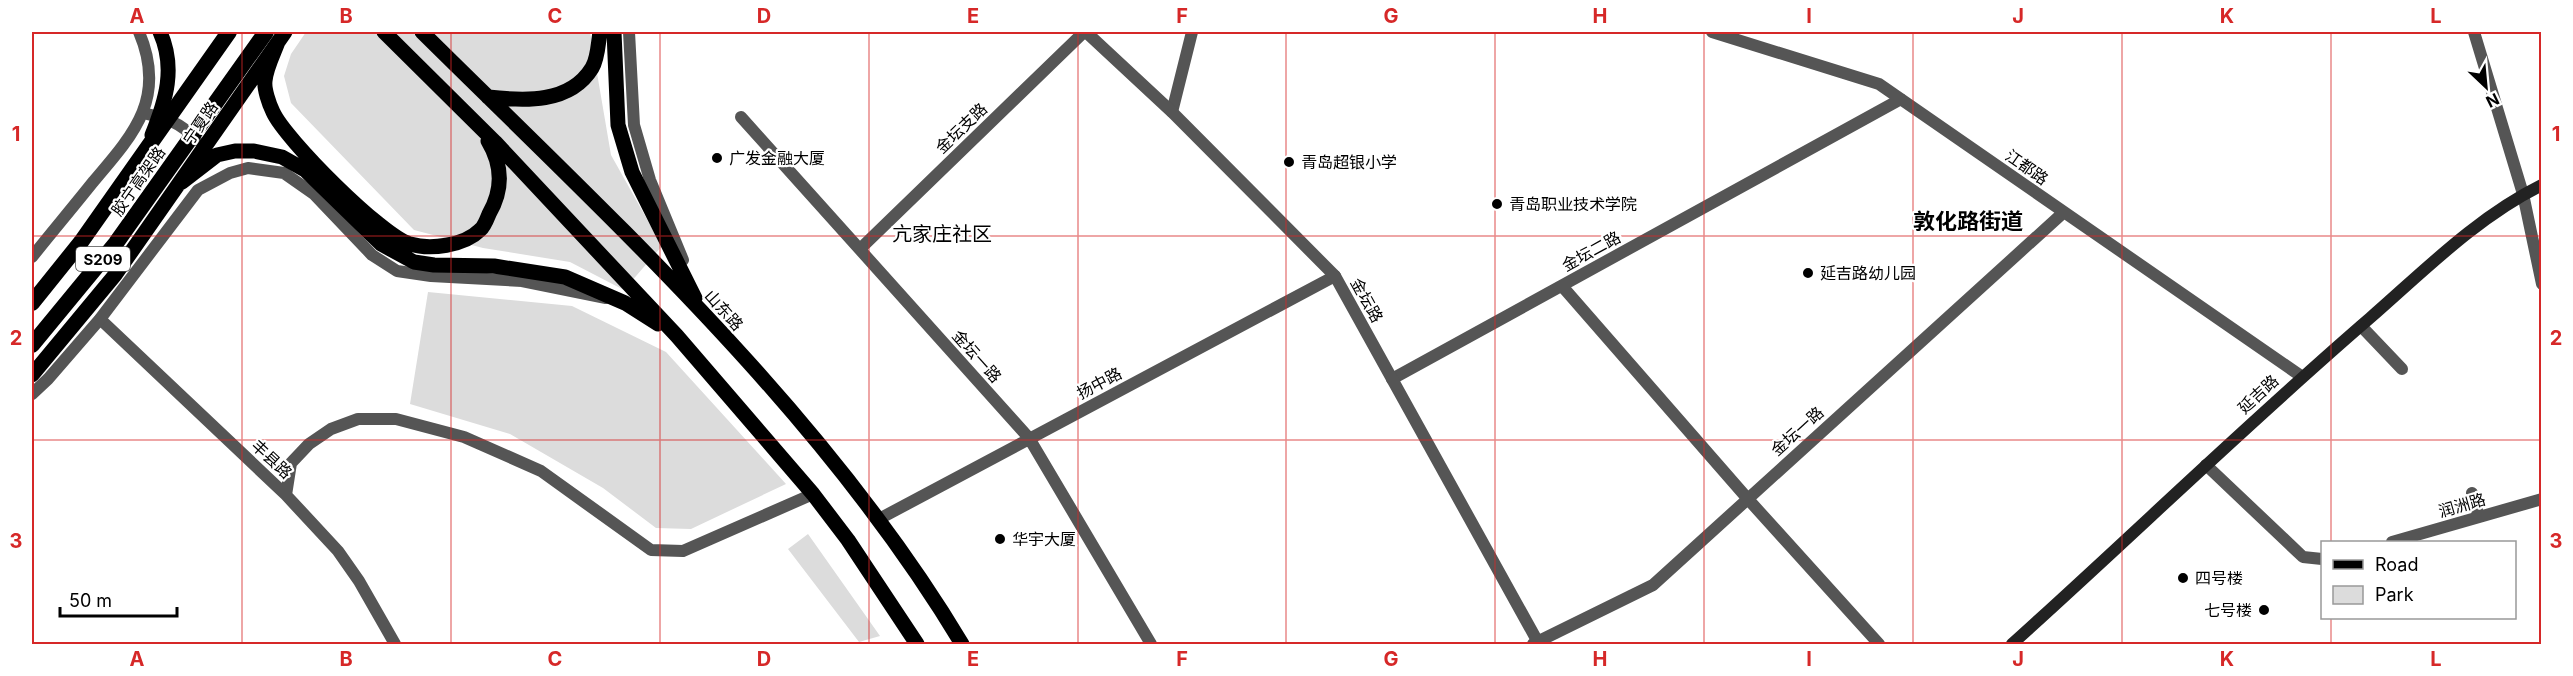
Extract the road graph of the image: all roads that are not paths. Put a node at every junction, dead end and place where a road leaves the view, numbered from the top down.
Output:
1 (139, 32) edge
2 (160, 32) edge
3 (228, 32) edge
4 (384, 32) edge
5 (422, 32) edge
6 (600, 32) edge
7 (614, 32) edge
8 (629, 32) edge
9 (1085, 32) edge
10 (1192, 32) edge
11 (1712, 32) edge
12 (2474, 32) edge
13 (276, 35) edge
14 (488, 97) junction
15 (1900, 99) junction
16 (1172, 112) junction
17 (143, 113) junction
18 (741, 117) dead end
19 (479, 126) junction
20 (147, 149) junction
21 (182, 182) junction
22 (213, 182) junction
23 (2541, 185) edge
24 (2523, 194) junction
25 (2064, 212) junction
26 (860, 249) junction
27 (32, 256) edge
28 (1335, 276) junction
29 (2541, 284) edge
30 (1562, 286) junction
31 (615, 299) junction
32 (32, 303) edge
33 (702, 312) junction
34 (100, 319) junction
35 (2361, 326) junction
36 (677, 336) junction
37 (32, 345) edge
38 (2402, 369) dead end
39 (32, 375) edge
40 (2301, 376) junction
41 (1392, 379) junction
42 (32, 394) edge
43 (1029, 438) junction
44 (2206, 465) junction
45 (813, 494) junction
46 (2472, 494) dead end
47 (286, 495) junction
48 (1746, 498) junction
49 (2541, 499) edge
50 (2479, 517) junction
51 (879, 519) junction
52 (2399, 541) edge
53 (2321, 559) edge
54 (1537, 644) edge
55 (395, 645) edge
56 (918, 645) edge
57 (962, 645) edge
58 (1151, 645) edge
59 (1878, 645) edge
60 (2012, 645) edge

1 - 17 street
2 - 20 main road
3 - 20 highway, 胶宁高架路 / S209
4 - 19 main road
5 - 14 main road, 山东路
6 - 14 main road
7 - 33 main road
8 - 33 street
9 - 16 street, 金坛路
9 - 26 street, 金坛支路
10 - 16 street
11 - 15 street, 江都路
12 - 24 street
13 - 19 main road
13 - 21 main road, 宁夏路
13 - 37 highway, 胶宁高架路 / S209
14 - 33 main road, 山东路
15 - 25 street, 江都路
15 - 30 street, 金坛二路
16 - 28 street, 金坛路
17 - 22 street
17 - 27 street
18 - 26 street, 金坛一路
19 - 36 main road
20 - 32 highway, 胶宁高架路 / S209
21 - 31 main road
21 - 39 main road, 宁夏路
22 - 31 street
22 - 34 street
23 - 24 main road, 延吉路
24 - 29 street
24 - 35 main road, 延吉路
25 - 40 street, 江都路
25 - 48 street, 金坛一路
26 - 43 street, 金坛一路
28 - 41 street, 金坛路
28 - 43 street, 扬中路
30 - 41 street, 金坛二路
30 - 48 street
31 - 36 main road
33 - 51 main road, 山东路
34 - 42 street
34 - 47 street, 丰县路
35 - 38 street
35 - 40 main road, 延吉路
36 - 45 main road
40 - 44 main road, 延吉路
41 - 54 street, 金坛路
43 - 51 street, 扬中路
43 - 58 street, 金坛一路
44 - 53 street
44 - 60 main road, 延吉路
45 - 47 street
45 - 56 main road
46 - 50 street
47 - 55 street, 丰县路
48 - 54 street, 金坛一路
48 - 59 street
49 - 50 street, 润洲路
50 - 52 street, 润洲路
51 - 57 main road, 山东路

